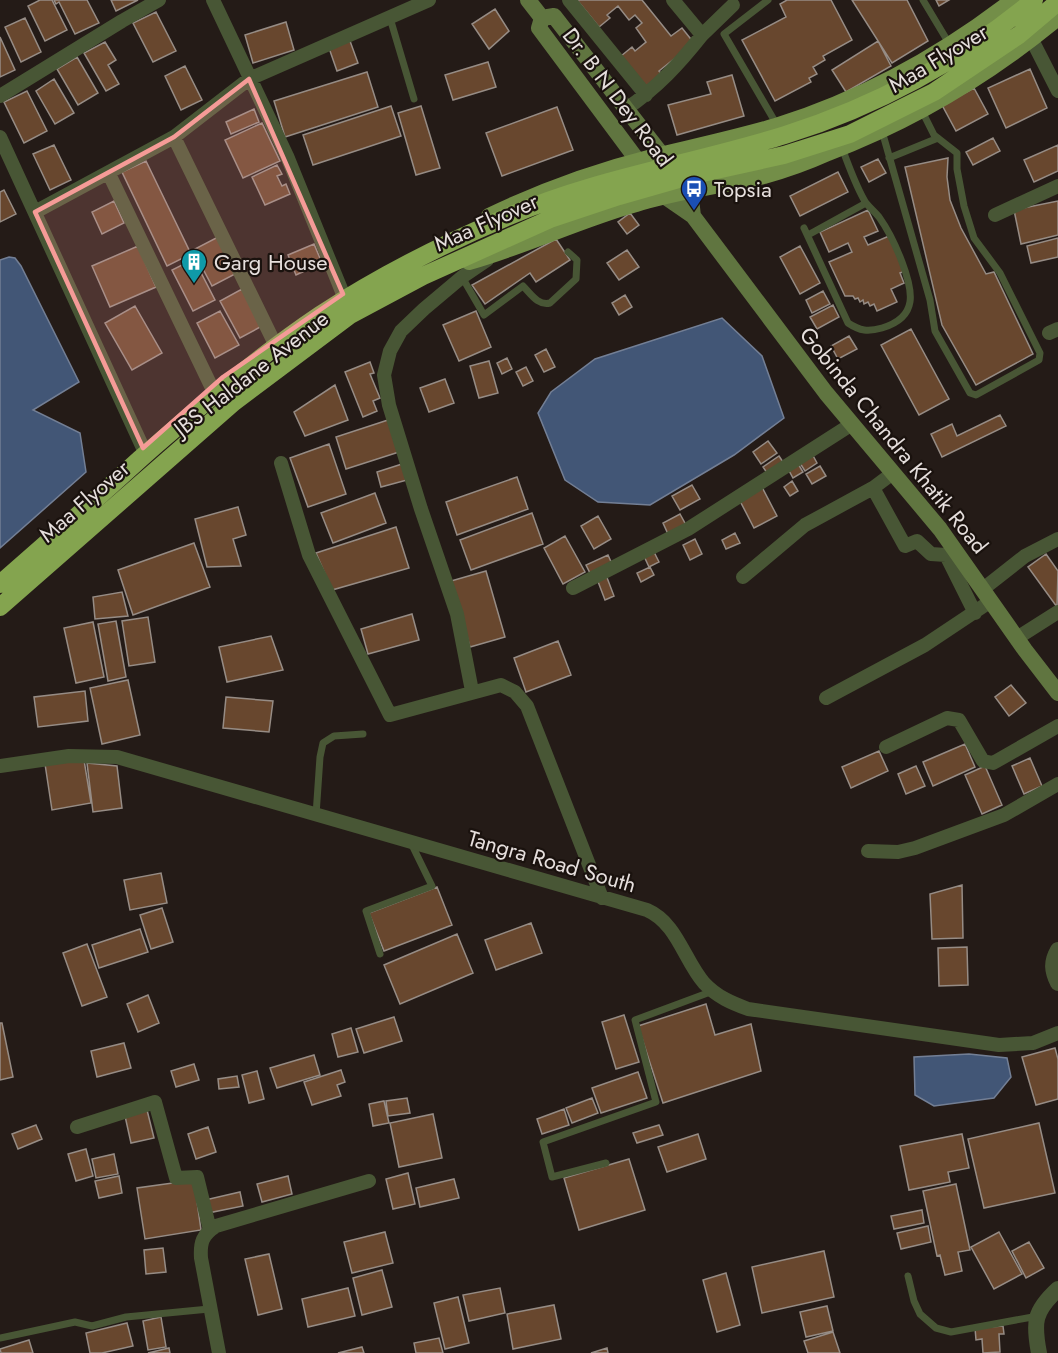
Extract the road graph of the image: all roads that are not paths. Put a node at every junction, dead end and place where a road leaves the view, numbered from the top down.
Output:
1 (159, 0) edge
2 (213, 0) edge
3 (429, 0) edge
4 (528, 0) edge
5 (568, 0) edge
6 (673, 0) edge
7 (768, 0) edge
8 (923, 0) edge
9 (1011, 0) edge
10 (1034, 0) edge
11 (1058, 2) edge
12 (733, 5) dead end
13 (548, 17) junction
14 (390, 18) junction
15 (1058, 18) edge
16 (702, 35) junction
17 (1032, 40) junction
18 (950, 45) junction
19 (249, 78) junction
20 (1058, 91) edge
21 (646, 95) junction
22 (0, 96) edge
23 (414, 99) dead end
24 (626, 109) junction
25 (922, 111) junction
26 (608, 122) junction
27 (777, 125) junction
28 (882, 130) junction
29 (0, 137) edge
30 (174, 137) junction
31 (938, 138) junction
32 (842, 148) junction
33 (662, 154) junction
34 (889, 159) junction
35 (637, 161) junction
36 (109, 174) junction
37 (1058, 186) edge
38 (690, 190) junction
39 (664, 196) junction
40 (866, 203) junction
41 (35, 212) junction
42 (995, 215) dead end
43 (693, 216) junction
44 (804, 228) dead end
45 (808, 235) junction
46 (568, 252) dead end
47 (494, 255) junction
48 (462, 277) junction
49 (343, 294) junction
50 (273, 340) junction
51 (212, 387) junction
52 (852, 424) junction
53 (143, 448) junction
54 (281, 463) dead end
55 (893, 472) junction
56 (873, 489) junction
57 (1058, 539) edge
58 (0, 575) edge
59 (743, 578) dead end
60 (0, 584) edge
61 (573, 588) dead end
62 (987, 595) junction
63 (0, 607) edge
64 (1058, 612) edge
65 (0, 613) edge
66 (975, 613) junction
67 (1017, 638) junction
68 (472, 692) junction
69 (1058, 693) edge
70 (826, 698) dead end
71 (1058, 726) edge
72 (363, 734) dead end
73 (886, 747) dead end
74 (0, 766) edge
75 (1058, 784) edge
76 (316, 816) junction
77 (411, 843) junction
78 (868, 851) dead end
79 (602, 898) junction
80 (1058, 950) edge
81 (380, 954) dead end
82 (1058, 983) edge
83 (713, 991) junction
84 (1058, 1033) edge
85 (77, 1126) dead end
86 (606, 1164) dead end
87 (369, 1181) dead end
88 (210, 1230) junction
89 (908, 1276) dead end
90 (1058, 1289) edge
91 (209, 1309) junction
92 (1038, 1316) junction
93 (0, 1338) edge
94 (219, 1353) edge
95 (1039, 1353) edge

1 - 22 street
2 - 19 street
3 - 14 street
4 - 13 main road, Dr. B N Dey Road
5 - 13 street
5 - 21 street
6 - 16 street
7 - 27 lane
8 - 18 lane
9 - 18 main road, JBS Haldane Avenue
10 - 60 highway, Maa Flyover, bridge
11 - 63 highway, Maa Flyover, bridge
12 - 16 street
13 - 24 main road, Dr. B N Dey Road
13 - 26 main road, Dr. B N Dey Road
14 - 19 street
14 - 23 lane
15 - 17 main road, JBS Haldane Avenue
16 - 21 street
17 - 20 street
17 - 25 main road, JBS Haldane Avenue
18 - 27 main road, JBS Haldane Avenue
19 - 30 street
19 - 49 street
21 - 24 street
24 - 26 lane
24 - 33 main road, Dr. B N Dey Road
25 - 28 main road, JBS Haldane Avenue
25 - 31 lane
26 - 35 main road, Dr. B N Dey Road
27 - 33 main road, JBS Haldane Avenue
28 - 32 main road, JBS Haldane Avenue
28 - 34 lane
29 - 41 street
30 - 36 street
30 - 50 street
31 - 34 lane
31 - 34 lane
32 - 38 main road, JBS Haldane Avenue
32 - 40 lane
33 - 35 main road, JBS Haldane Avenue
33 - 38 main road, Dr. B N Dey Road
35 - 39 main road, Dr. B N Dey Road
35 - 49 main road, JBS Haldane Avenue
36 - 41 street
36 - 51 street
37 - 42 street
38 - 39 main road, JBS Haldane Avenue
38 - 43 main road
39 - 43 main road, Dr. B N Dey Road
39 - 47 main road, JBS Haldane Avenue
40 - 45 lane
40 - 45 lane
41 - 53 street
43 - 52 main road, Gobinda Chandra Khatik Road
44 - 45 lane
46 - 48 lane
47 - 48 street
47 - 65 main road, JBS Haldane Avenue
48 - 68 street
49 - 50 main road, JBS Haldane Avenue
50 - 51 main road, JBS Haldane Avenue
51 - 53 main road, JBS Haldane Avenue
52 - 55 main road, Gobinda Chandra Khatik Road
52 - 61 street
53 - 58 main road, JBS Haldane Avenue
54 - 68 street
55 - 56 street
55 - 62 main road, Gobinda Chandra Khatik Road
56 - 59 street
56 - 66 street
57 - 62 street
62 - 66 street
62 - 67 main road, Gobinda Chandra Khatik Road
64 - 67 street
66 - 70 street
67 - 69 main road, Gobinda Chandra Khatik Road
68 - 79 street
71 - 73 street
72 - 76 lane
74 - 76 street, Tangra Road South
75 - 78 street
76 - 77 street, Tangra Road South
77 - 79 street, Tangra Road South
77 - 81 lane
79 - 83 street, Tangra Road South
80 - 82 street
83 - 84 street, Tangra Road South
83 - 86 lane
85 - 88 street
87 - 88 street
88 - 91 street
89 - 92 lane
90 - 92 street
91 - 93 lane
91 - 94 street
92 - 95 street

